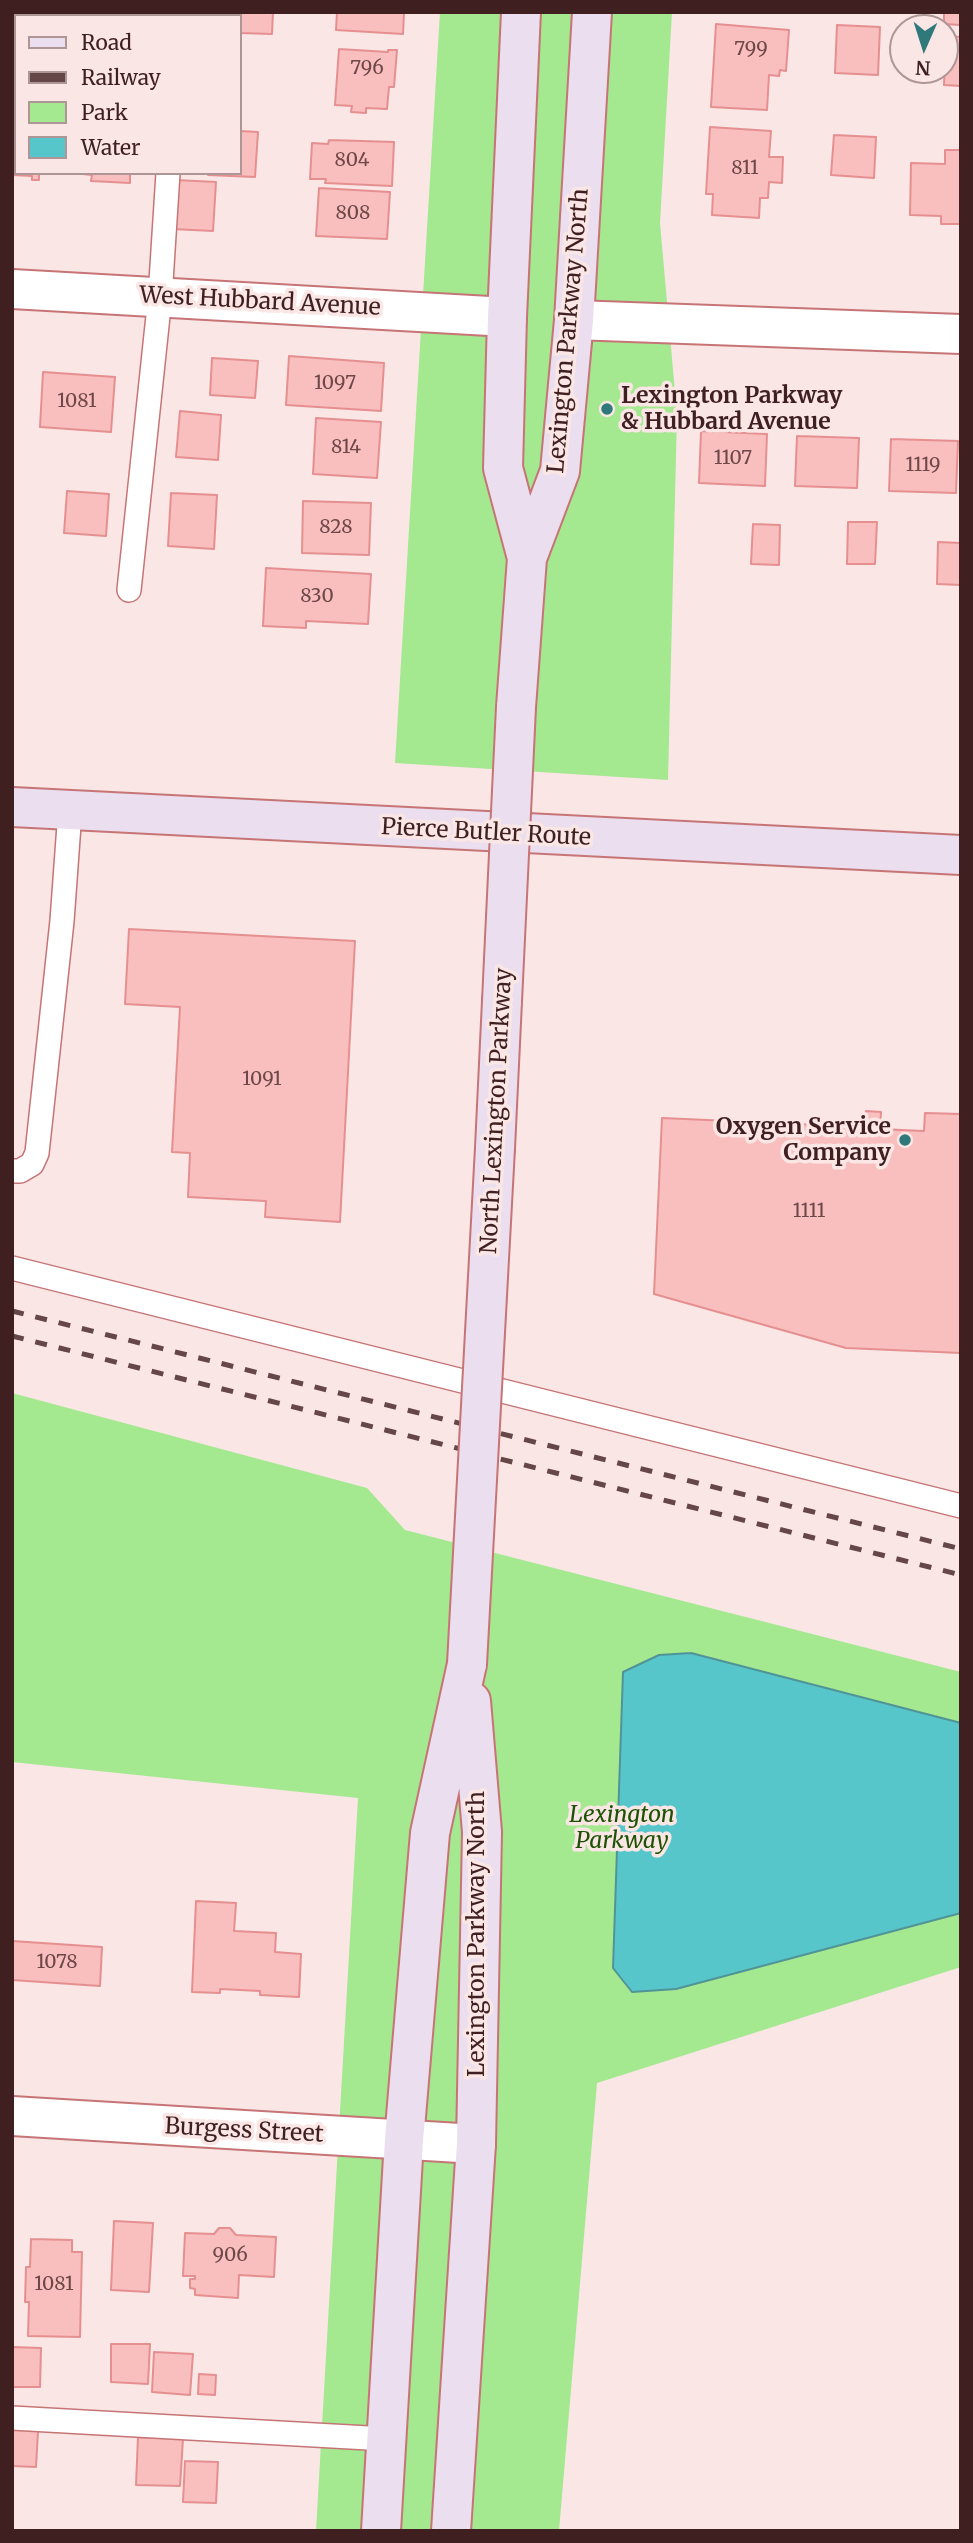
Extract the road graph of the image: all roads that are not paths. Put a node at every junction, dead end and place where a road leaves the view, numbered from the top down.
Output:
1 (521, 12) edge
2 (592, 12) edge
3 (168, 175) edge
4 (12, 289) edge
5 (160, 297) junction
6 (507, 317) junction
7 (574, 320) junction
8 (961, 334) edge
9 (527, 558) junction
10 (129, 590) dead end
11 (12, 807) edge
12 (70, 811) junction
13 (961, 855) edge
14 (12, 1171) edge
15 (12, 1268) edge
16 (961, 1506) edge
17 (467, 1664) junction
18 (12, 2116) edge
19 (404, 2140) junction
20 (476, 2144) junction
21 (12, 2418) edge
22 (386, 2440) junction
23 (381, 2531) edge
24 (451, 2531) edge

1 - 6 main road
2 - 7 main road, Lexington Parkway North
3 - 5 lane
4 - 5 street, West Hubbard Avenue
5 - 6 street, West Hubbard Avenue
5 - 10 lane
6 - 9 main road
7 - 8 street
7 - 9 main road, Lexington Parkway North
9 - 17 main road, North Lexington Parkway, bridge
11 - 12 main road, Pierce Butler Route
12 - 13 main road, Pierce Butler Route
12 - 14 lane
15 - 16 lane
17 - 19 main road, Lexington Parkway North
17 - 20 main road, Lexington Parkway North
18 - 19 street, Burgess Street
19 - 20 street, Burgess Street
19 - 22 main road, Lexington Parkway North
20 - 24 main road, Lexington Parkway North
21 - 22 lane
22 - 23 main road, Lexington Parkway North

